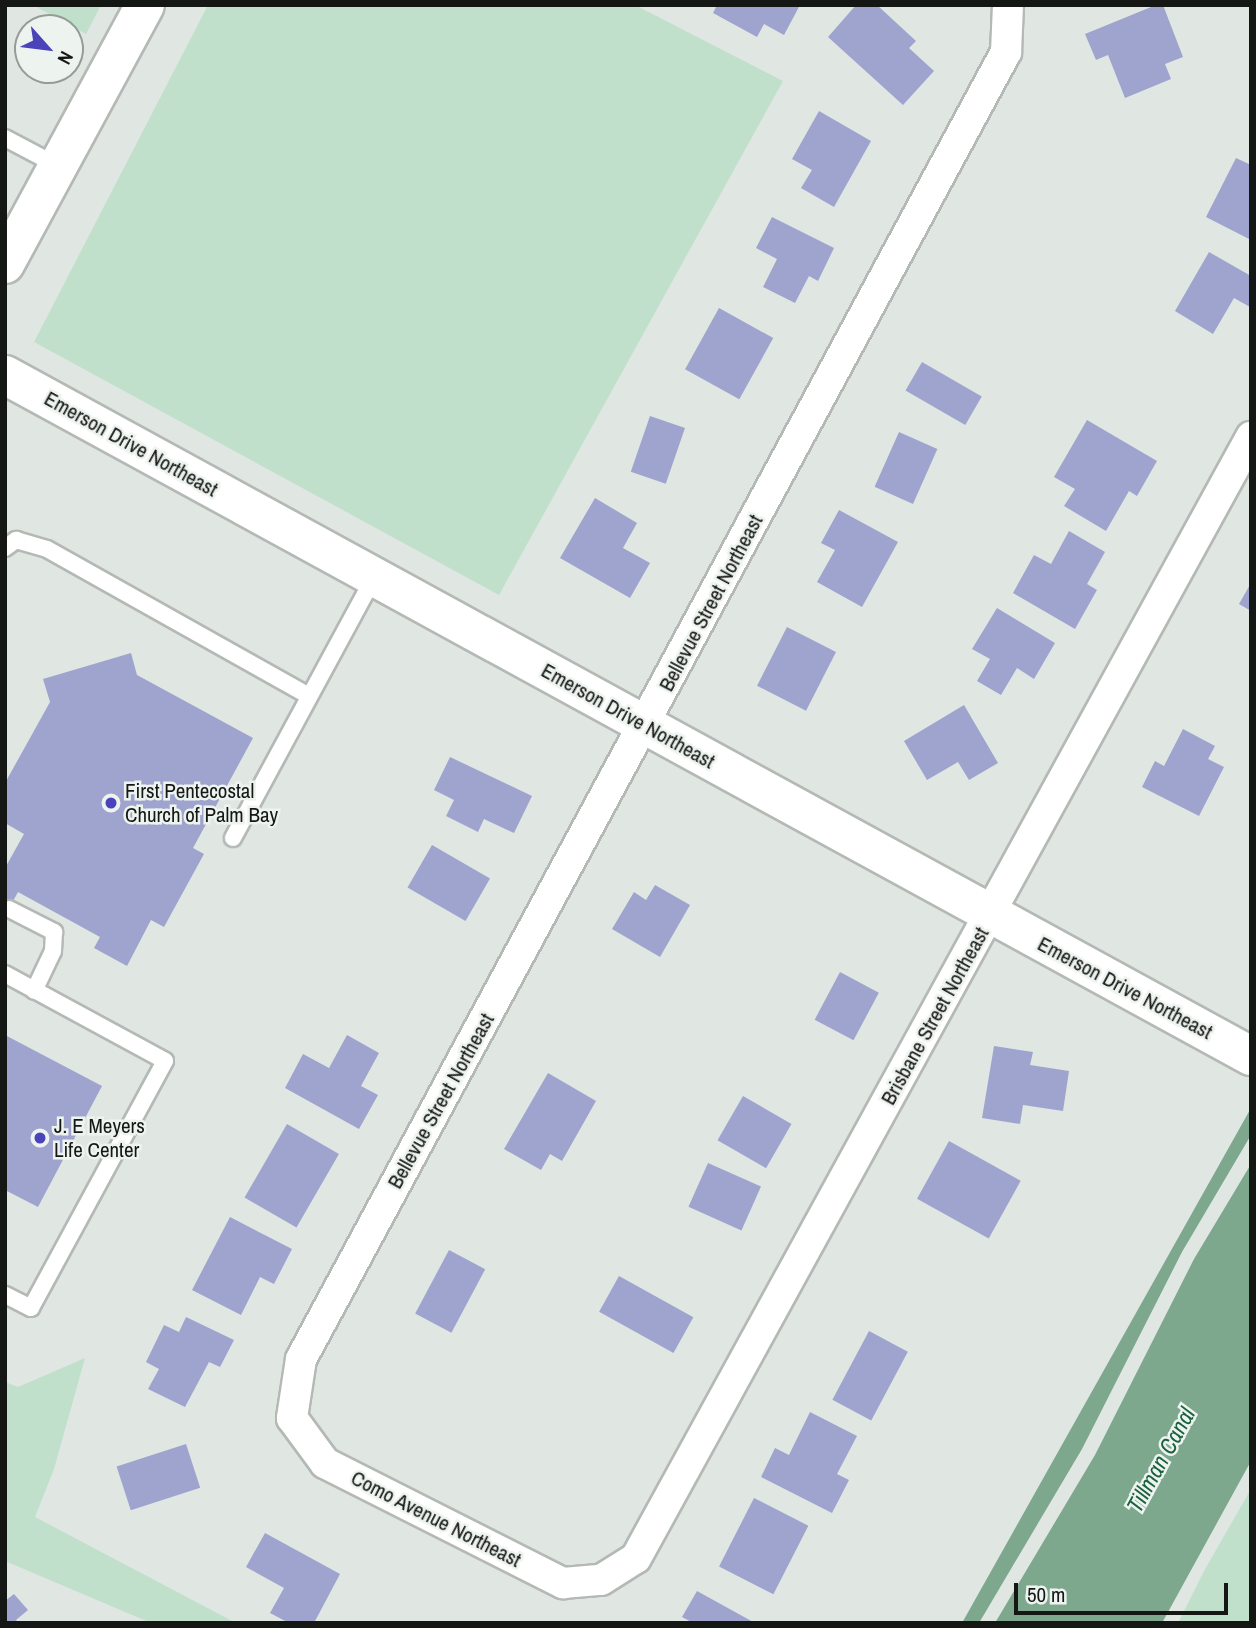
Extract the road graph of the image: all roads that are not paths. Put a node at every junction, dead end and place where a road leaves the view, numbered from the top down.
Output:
1 (145, 5) edge
2 (1009, 7) edge
3 (5, 138) edge
4 (58, 166) junction
5 (5, 264) edge
6 (5, 375) edge
7 (1251, 437) edge
8 (5, 548) edge
9 (373, 577) junction
10 (309, 696) junction
11 (646, 726) junction
12 (233, 838) dead end
13 (9, 909) dead end
14 (990, 917) junction
15 (8, 979) edge
16 (34, 991) junction
17 (1236, 1048) edge
18 (5, 1295) edge
19 (292, 1418) joint
20 (601, 1580) joint

1 - 4 street
2 - 11 street, Bellevue Street Northeast
3 - 4 lane
4 - 5 street
6 - 9 street, Emerson Drive Northeast
7 - 14 street, Brisbane Street Northeast
8 - 10 lane
9 - 10 lane
9 - 11 street, Emerson Drive Northeast
10 - 12 lane
11 - 14 street, Emerson Drive Northeast
11 - 19 street, Bellevue Street Northeast
13 - 16 lane
14 - 17 street, Emerson Drive Northeast
14 - 20 street, Brisbane Street Northeast
15 - 16 lane
16 - 18 lane
19 - 20 street, Como Avenue Northeast

